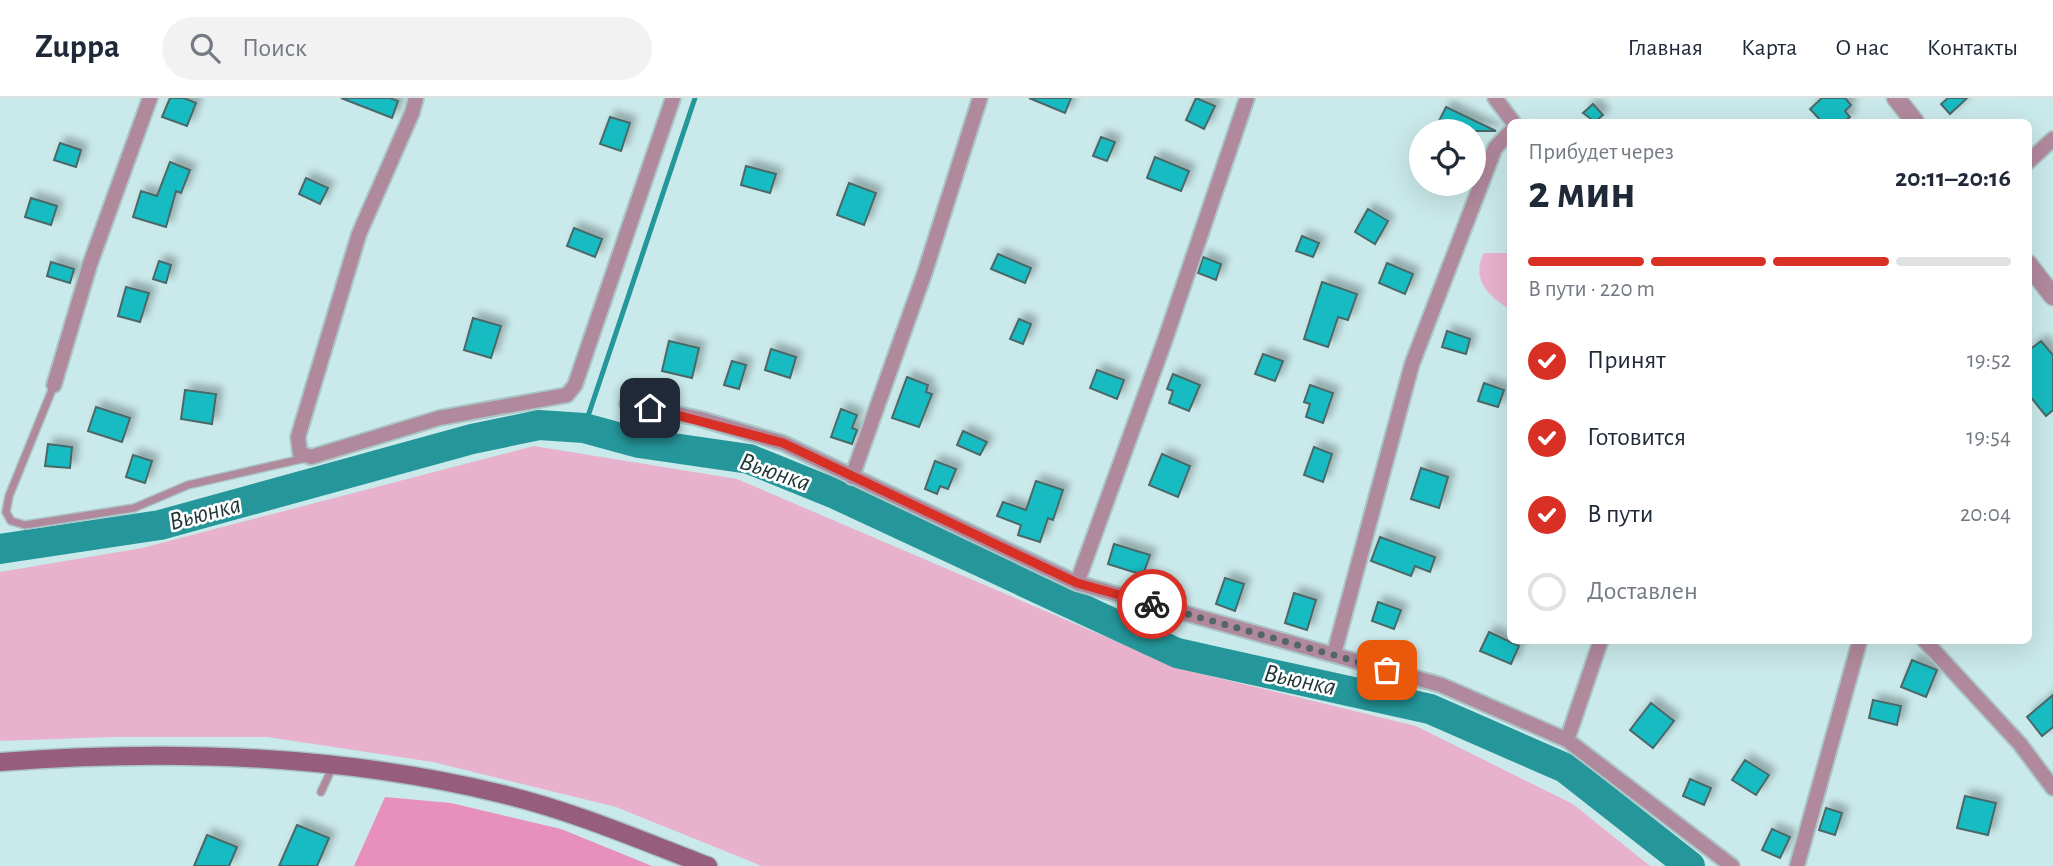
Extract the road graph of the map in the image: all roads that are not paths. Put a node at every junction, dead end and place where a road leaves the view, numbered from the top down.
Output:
1 (150, 98) edge
2 (416, 98) edge
3 (674, 98) edge
4 (980, 98) edge
5 (1247, 98) edge
6 (1494, 98) edge
7 (1896, 98) edge
8 (1511, 119) edge
9 (1913, 119) edge
10 (1507, 135) edge
11 (2053, 139) edge
12 (2032, 158) edge
13 (2032, 269) edge
14 (2053, 296) edge
15 (54, 385) joint
16 (627, 404) dead end
17 (311, 457) junction
18 (852, 477) junction
19 (1077, 583) junction
20 (1600, 644) edge
21 (1859, 644) edge
22 (1928, 644) edge
23 (1334, 654) junction
24 (1567, 740) junction
25 (0, 762) edge
26 (334, 765) junction
27 (2053, 788) edge
28 (321, 793) dead end
29 (708, 866) edge
30 (1732, 866) edge
31 (1797, 866) edge

1 - 15 street
2 - 17 street
3 - 17 street
4 - 18 street
5 - 19 street
6 - 8 street
7 - 9 street
10 - 23 street
11 - 12 street
13 - 14 street
15 - 17 lane
16 - 18 street
18 - 19 street
19 - 23 street
20 - 24 street
21 - 31 street
22 - 27 street
23 - 24 street
24 - 30 street
25 - 26 main road
26 - 28 lane
26 - 29 main road

